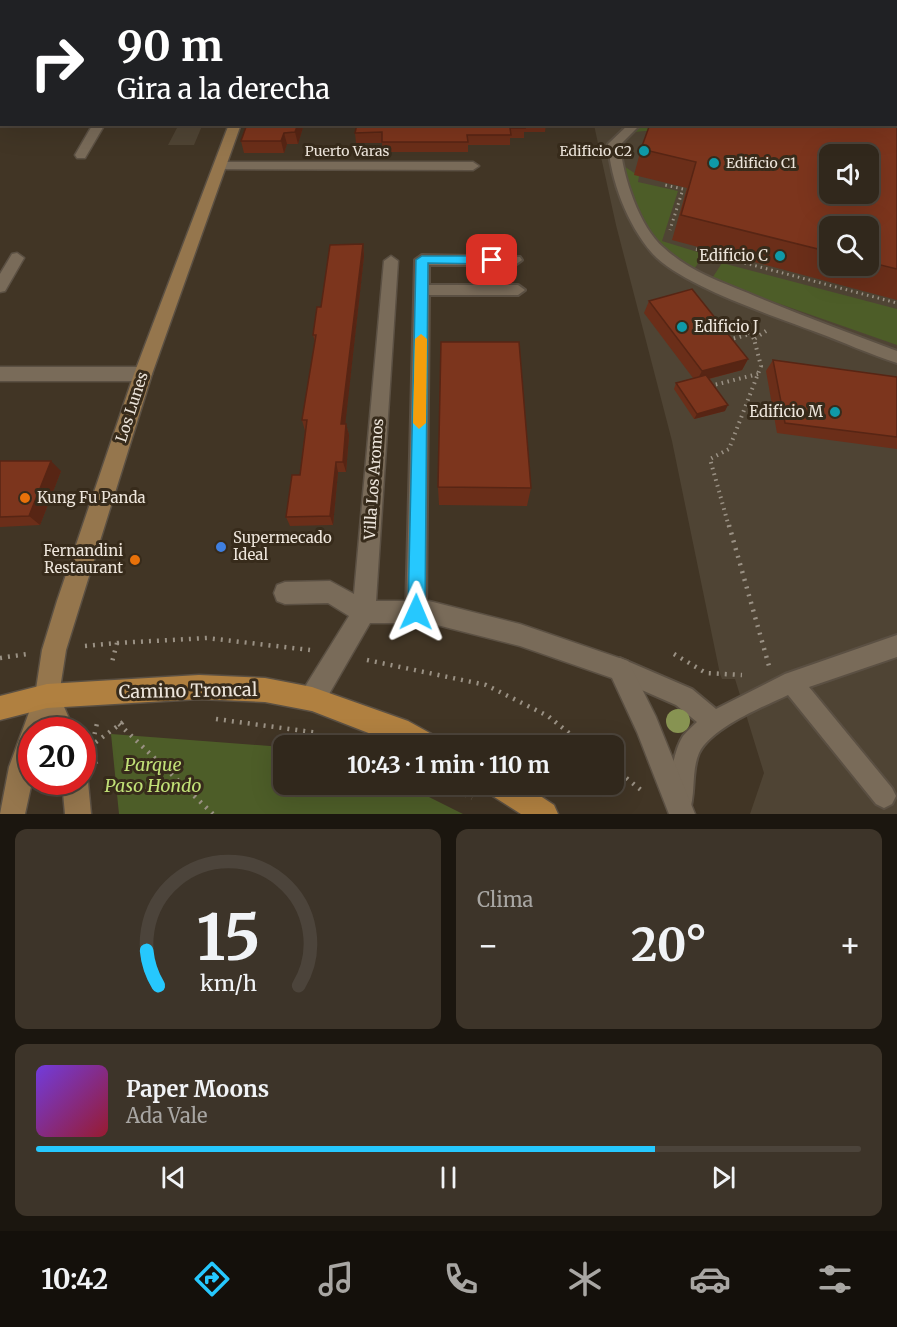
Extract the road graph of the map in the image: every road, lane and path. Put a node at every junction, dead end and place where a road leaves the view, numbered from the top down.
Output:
1 (98, 126) edge
2 (234, 126) edge
3 (634, 126) edge
4 (81, 155) dead end
5 (221, 166) junction
6 (473, 166) dead end
7 (669, 175) edge
8 (667, 240) dead end
9 (687, 246) edge
10 (718, 256) junction
11 (17, 258) dead end
12 (515, 260) dead end
13 (391, 261) dead end
14 (702, 281) junction
15 (0, 287) edge
16 (422, 290) junction
17 (518, 290) dead end
18 (897, 303) edge
19 (742, 322) dead end
20 (766, 331) dead end
21 (750, 334) junction
22 (754, 339) junction
23 (719, 342) edge
24 (897, 357) edge
25 (0, 374) edge
26 (142, 374) junction
27 (759, 374) junction
28 (707, 386) edge
29 (285, 593) dead end
30 (364, 612) junction
31 (416, 612) junction
32 (897, 646) edge
33 (674, 654) dead end
34 (769, 666) dead end
35 (620, 669) junction
36 (720, 674) dead end
37 (793, 684) junction
38 (47, 696) junction
39 (312, 699) junction
40 (0, 708) edge
41 (548, 716) dead end
42 (40, 717) edge
43 (56, 717) edge
44 (213, 718) dead end
45 (129, 721) dead end
46 (713, 721) junction
47 (119, 723) junction
48 (324, 734) dead end
49 (408, 735) edge
50 (571, 735) edge
51 (96, 742) edge
52 (18, 786) edge
53 (76, 795) edge
54 (515, 795) edge
55 (884, 796) dead end
56 (681, 809) edge
57 (12, 814) edge
58 (78, 814) edge
59 (213, 814) edge
60 (545, 814) edge

1 - 4 street
2 - 5 street, Los Lunes
3 - 14 lane
5 - 6 street, Puerto Varas
5 - 26 street, Los Lunes
7 - 8 path
9 - 10 path
10 - 14 path
10 - 18 path
11 - 15 street
12 - 16 lane
13 - 30 street, Villa Los Aromos
14 - 24 lane
16 - 17 lane
16 - 31 lane
19 - 21 path
20 - 22 path
21 - 22 path
21 - 23 path
22 - 27 path
25 - 26 street
26 - 38 street, Los Lunes
27 - 28 path
27 - 34 path
29 - 30 street
30 - 31 street
30 - 39 street
31 - 35 street
32 - 37 lane
33 - 36 path
35 - 46 lane
35 - 56 street
37 - 46 lane
37 - 55 lane
38 - 39 main road, Camino Troncal
38 - 40 main road, Camino Troncal
38 - 42 street, Los Lunes
38 - 43 street
39 - 49 main road, Camino Troncal
41 - 50 path
44 - 48 path
45 - 47 path
46 - 56 lane
47 - 51 path
47 - 59 path
52 - 57 street
53 - 58 street
54 - 60 main road

